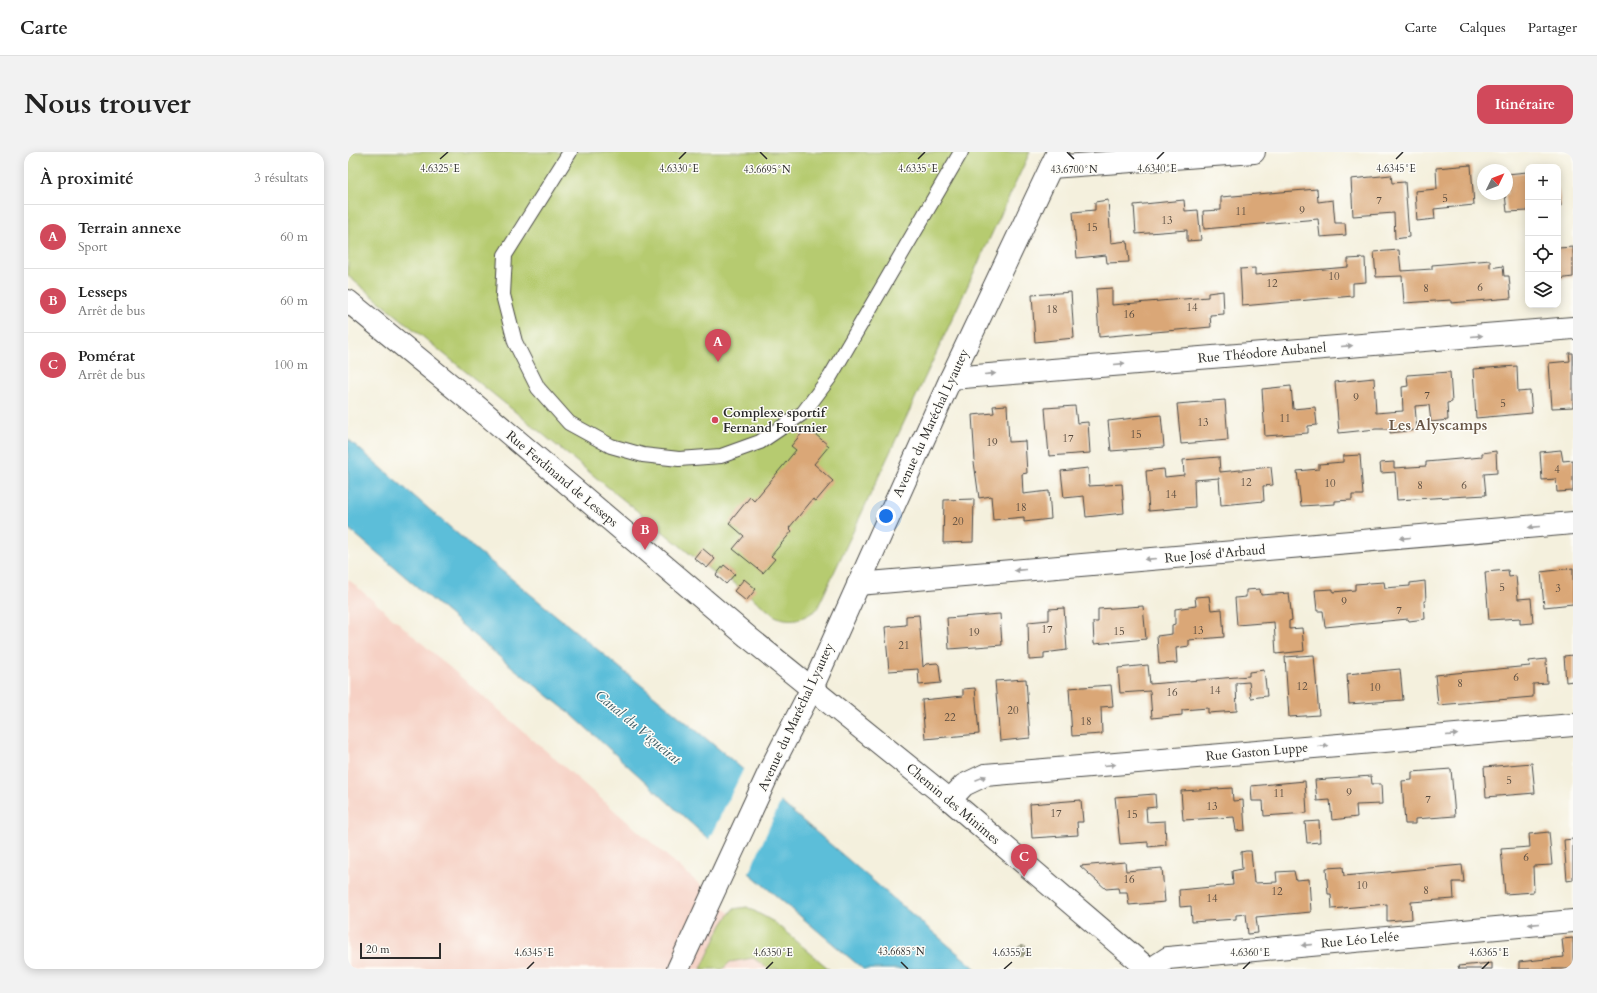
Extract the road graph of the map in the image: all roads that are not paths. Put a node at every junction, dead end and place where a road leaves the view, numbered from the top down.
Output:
1 (570, 152) edge
2 (961, 152) edge
3 (1254, 152) edge
4 (1055, 160) edge
5 (348, 301) edge
6 (1573, 328) edge
7 (951, 378) junction
8 (1573, 523) edge
9 (858, 584) junction
10 (812, 688) junction
11 (1573, 725) edge
12 (950, 800) junction
13 (1573, 921) edge
14 (678, 969) edge
15 (1148, 969) edge
16 (1152, 969) edge

1 - 2 lane
3 - 4 street
4 - 7 street, Avenue du Maréchal Lyautey
5 - 10 street, Rue Ferdinand de Lesseps
7 -> 6 street, Rue Théodore Aubanel
7 - 9 street, Avenue du Maréchal Lyautey
8 -> 9 street, Rue José d'Arbaud
9 - 10 street, Avenue du Maréchal Lyautey
10 - 12 street, Chemin des Minimes
10 - 14 street, Avenue du Maréchal Lyautey
12 -> 11 street, Rue Gaston Luppe
12 - 15 street, Chemin des Minimes
13 -> 16 street, Rue Léo Lelée

